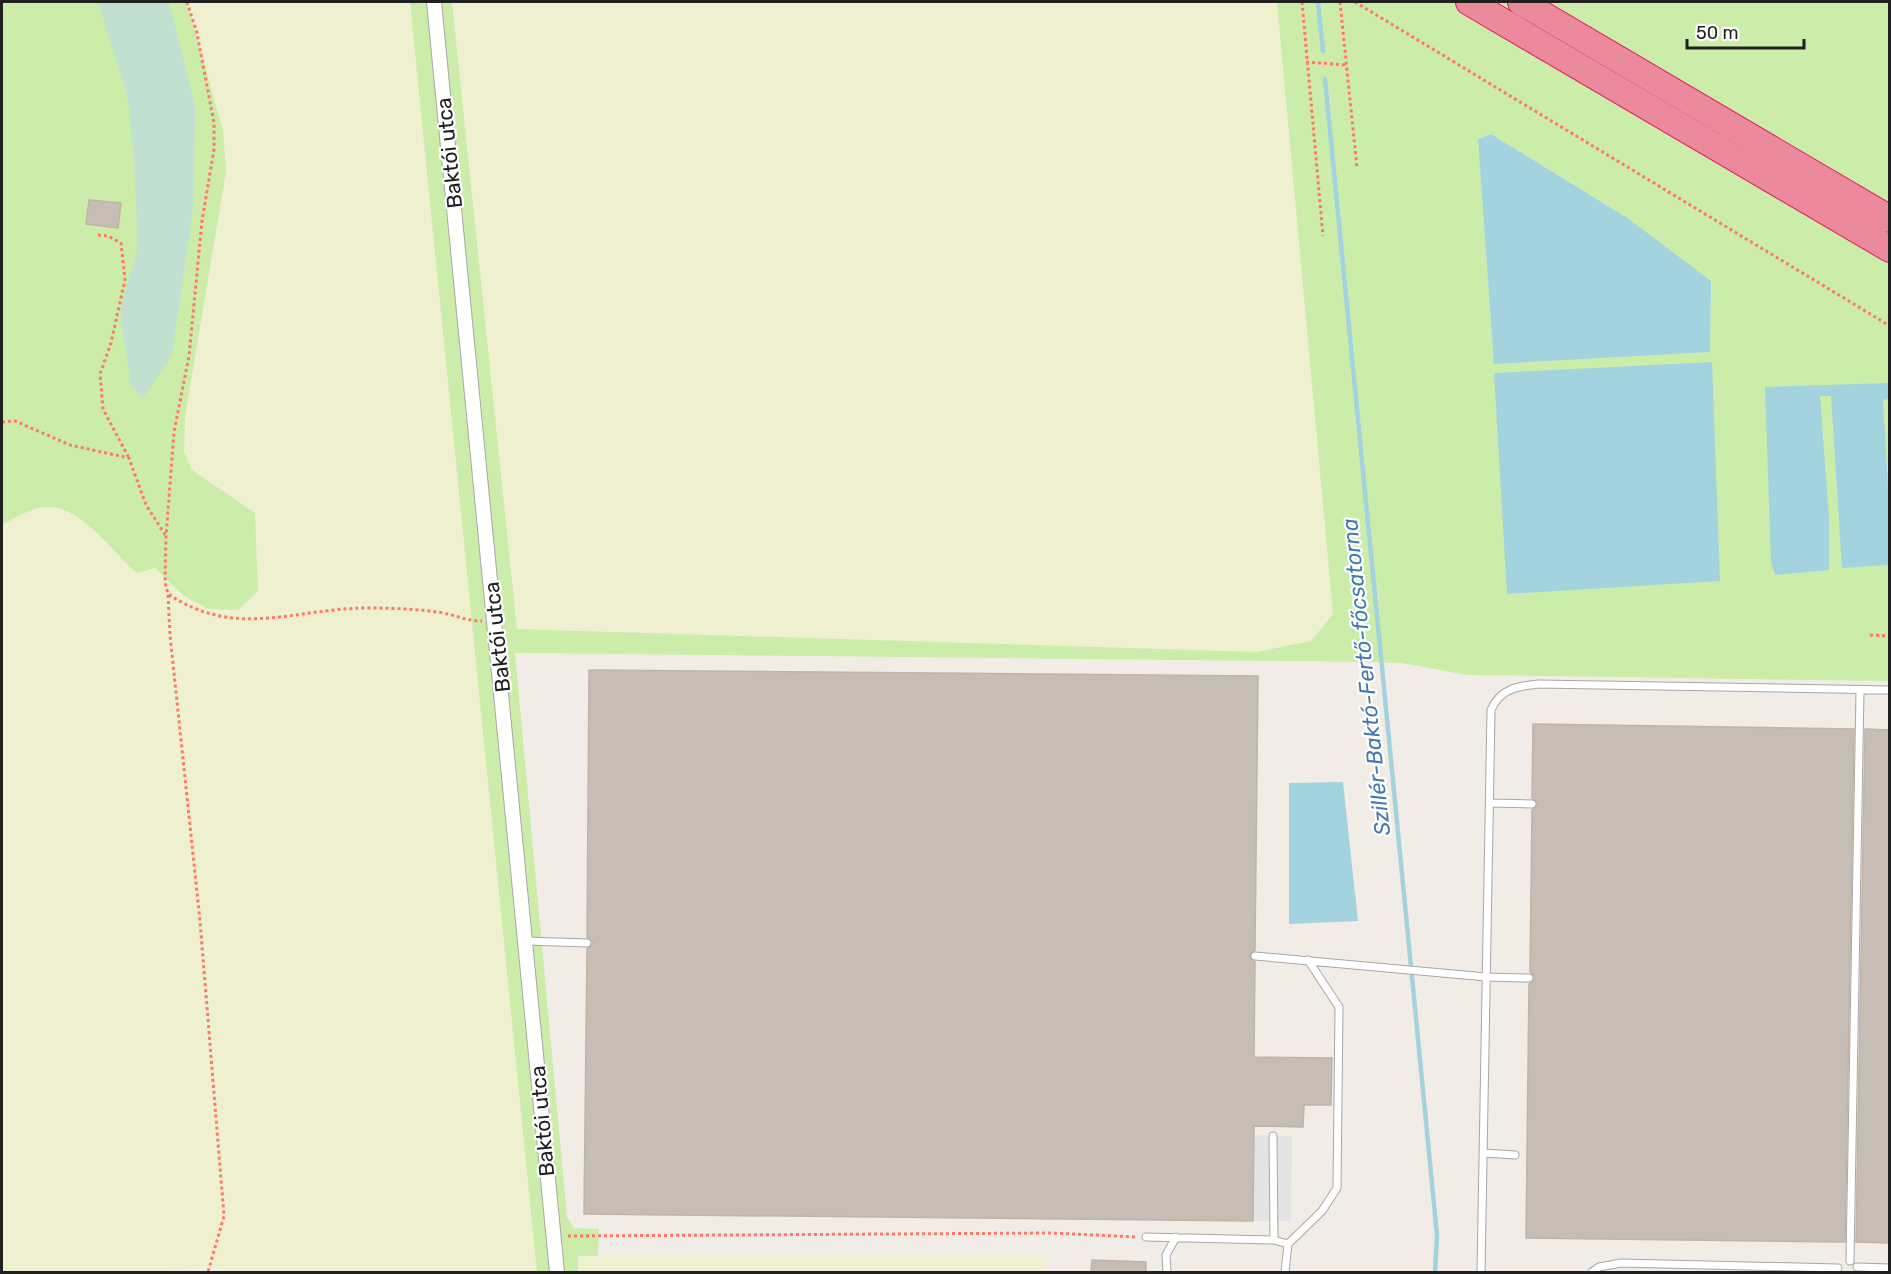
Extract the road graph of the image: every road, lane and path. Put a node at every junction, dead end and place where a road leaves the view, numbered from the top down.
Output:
1 (187, 2) edge
2 (434, 2) edge
3 (1302, 2) edge
4 (1340, 2) edge
5 (1355, 2) edge
6 (1469, 2) edge
7 (1521, 2) edge
8 (1306, 62) junction
9 (1347, 65) junction
10 (1357, 168) dead end
11 (1890, 219) edge
12 (98, 235) dead end
13 (1323, 236) dead end
14 (1890, 249) edge
15 (1890, 326) edge
16 (2, 422) edge
17 (129, 458) junction
18 (166, 537) junction
19 (168, 594) junction
20 (496, 622) junction
21 (1870, 635) dead end
22 (1890, 636) edge
23 (1860, 690) junction
24 (1890, 690) edge
25 (1490, 803) junction
26 (1532, 804) dead end
27 (526, 941) junction
28 (587, 943) dead end
29 (1255, 956) dead end
30 (1308, 960) junction
31 (1486, 977) junction
32 (1529, 978) dead end
33 (1273, 1136) dead end
34 (1484, 1153) junction
35 (1515, 1155) dead end
36 (554, 1236) junction
37 (1146, 1237) joint
38 (1176, 1237) junction
39 (1274, 1240) junction
40 (1288, 1244) junction
41 (1850, 1261) dead end
42 (1857, 1267) dead end
43 (1675, 1268) edge
44 (1838, 1268) dead end
45 (1890, 1268) edge
46 (208, 1272) edge
47 (557, 1272) edge
48 (1167, 1272) edge
49 (1285, 1272) edge
50 (1481, 1272) edge
51 (1592, 1272) edge

1 - 18 path
2 - 20 street, Baktói utca
3 - 8 path
4 - 9 path
5 - 15 path
6 - 14 highway
7 - 11 highway
8 - 9 path
8 - 13 path
9 - 10 path
12 - 17 path
16 - 17 path
17 - 18 path
18 - 19 path
19 - 20 path
19 - 46 path
20 - 27 street, Baktói utca
21 - 22 path
23 - 24 lane
23 - 25 lane
23 - 41 lane
25 - 26 lane
25 - 31 lane
27 - 28 lane
27 - 36 street, Baktói utca
29 - 30 lane
30 - 31 lane
30 - 40 lane
31 - 32 lane
31 - 34 lane
33 - 39 lane
34 - 35 lane
34 - 50 lane
36 - 37 path
36 - 47 street, Baktói utca
37 - 38 lane
38 - 39 lane
38 - 48 lane
39 - 40 lane
40 - 49 lane
42 - 45 lane
43 - 44 lane
43 - 51 lane

